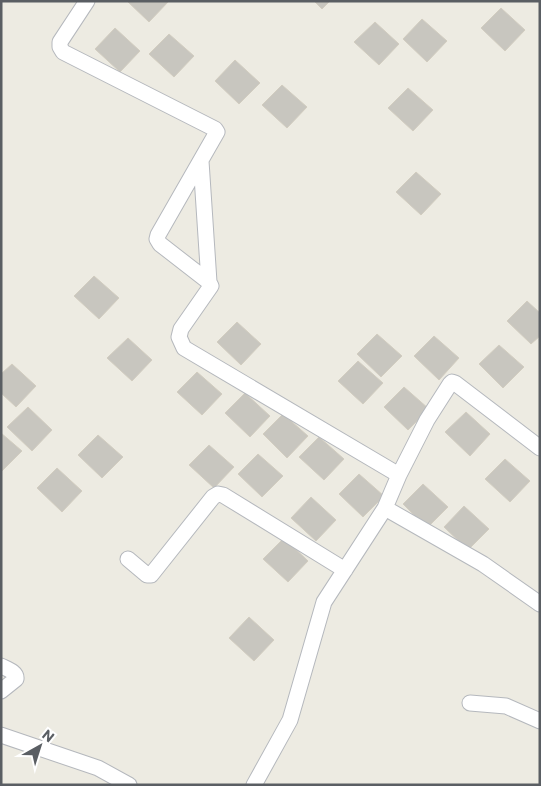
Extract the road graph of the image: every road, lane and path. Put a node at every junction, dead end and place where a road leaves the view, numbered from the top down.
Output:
1 (86, 1) edge
2 (201, 161) junction
3 (209, 282) junction
4 (540, 448) edge
5 (399, 476) junction
6 (385, 508) junction
7 (128, 559) dead end
8 (345, 570) junction
9 (540, 604) edge
10 (1, 666) edge
11 (1, 691) edge
12 (470, 703) dead end
13 (540, 721) edge
14 (1, 735) edge
15 (129, 785) edge
16 (254, 785) edge

1 - 2 street
2 - 3 street
2 - 3 street
3 - 5 street
4 - 5 street
5 - 6 street
6 - 8 street
6 - 9 street
7 - 8 street
8 - 16 street
10 - 11 street
12 - 13 street
14 - 15 street

